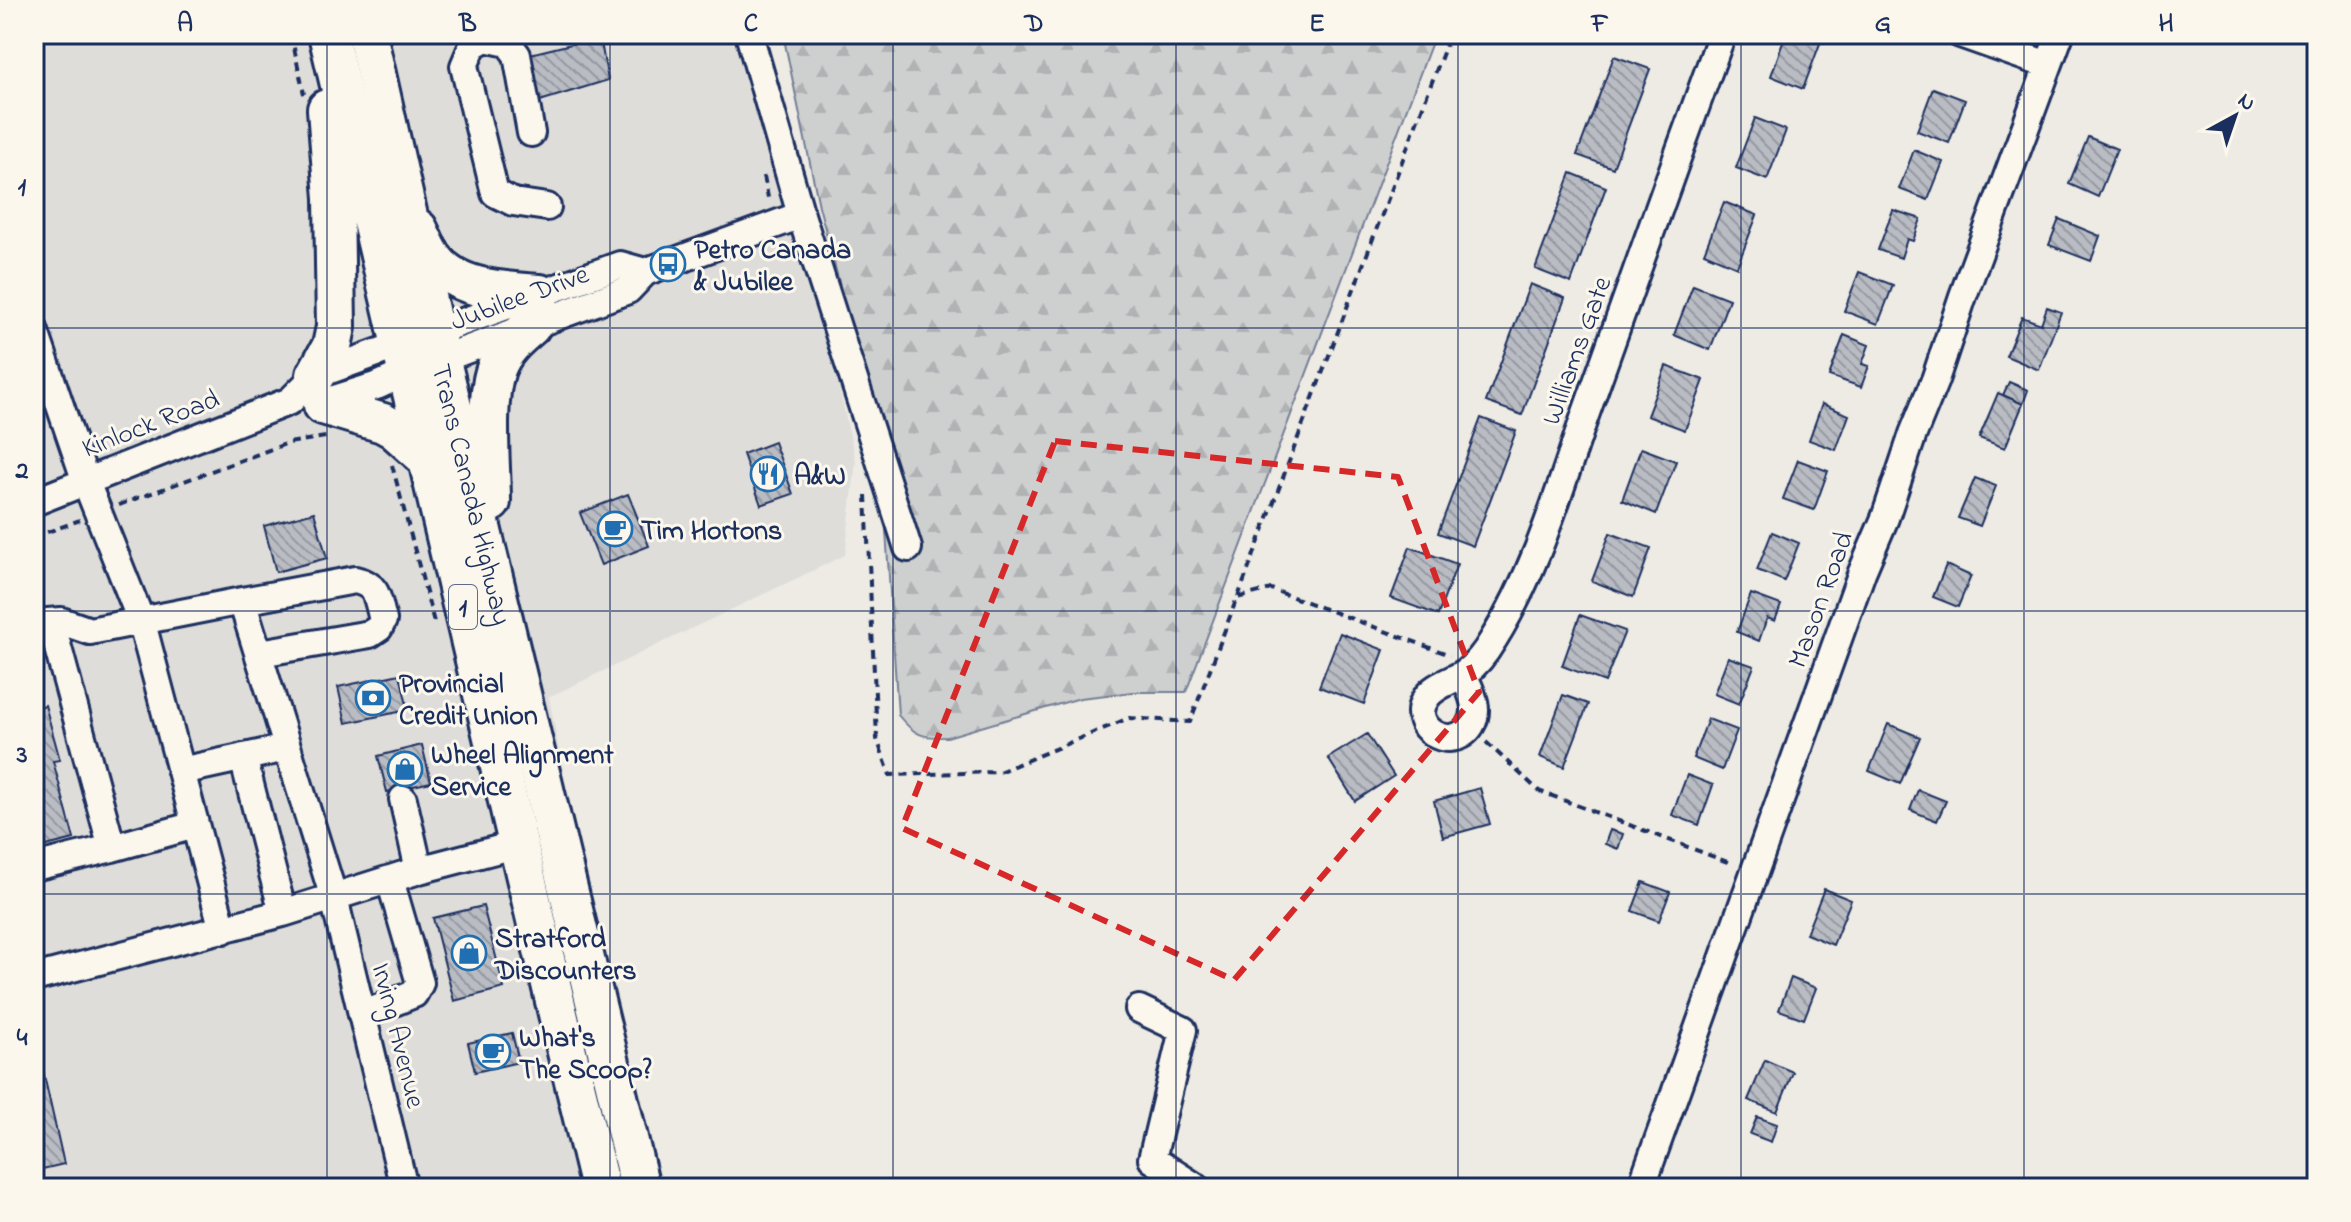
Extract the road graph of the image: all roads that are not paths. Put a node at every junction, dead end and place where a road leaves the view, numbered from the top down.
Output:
1 (321, 34) edge
2 (328, 34) edge
3 (367, 34) edge
4 (749, 34) edge
5 (1722, 34) edge
6 (1960, 34) edge
7 (2060, 34) edge
8 (2048, 65) junction
9 (531, 133) dead end
10 (405, 203) junction
11 (547, 207) dead end
12 (801, 215) junction
13 (536, 310) junction
14 (34, 329) edge
15 (422, 351) junction
16 (316, 404) junction
17 (430, 461) junction
18 (86, 482) junction
19 (34, 502) edge
20 (908, 548) dead end
21 (491, 565) junction
22 (242, 601) junction
23 (42, 622) edge
24 (142, 623) junction
25 (260, 653) junction
26 (1466, 672) junction
27 (286, 748) junction
28 (243, 757) junction
29 (181, 771) junction
30 (403, 799) dead end
31 (195, 825) junction
32 (518, 844) junction
33 (112, 848) junction
34 (34, 867) edge
35 (419, 870) junction
36 (390, 880) junction
37 (334, 898) junction
38 (283, 913) junction
39 (223, 930) junction
40 (34, 978) edge
41 (1139, 1009) dead end
42 (362, 1015) junction
43 (404, 1188) edge
44 (600, 1188) edge
45 (640, 1188) edge
46 (1197, 1188) edge
47 (1641, 1188) edge

1 - 16 highway
2 - 15 highway, Trans Canada Highway / 1
3 - 10 highway, Trans Canada Highway / 1
4 - 12 street
5 - 26 street, Williams Gate
6 - 8 street
7 - 8 street, Mason Road
8 - 47 street, Mason Road
9 - 11 street
10 - 13 highway
10 - 15 highway, Trans Canada Highway / 1
12 - 13 street, Jubilee Drive
12 - 20 street
13 - 15 street, Jubilee Drive
13 - 21 highway
14 - 18 street
15 - 16 street, Kinlock Road
15 - 17 highway, Trans Canada Highway / 1
15 - 21 highway, Trans Canada Highway / 1
16 - 17 highway
16 - 18 street, Kinlock Road
17 - 32 highway, Trans Canada Highway / 1
18 - 19 street, Kinlock Road
18 - 24 street
21 - 45 highway, Trans Canada Highway / 1
22 - 24 street
22 - 25 street, Irving Avenue
22 - 25 street
23 - 24 street
23 - 33 street
24 - 29 street
25 - 27 street, Irving Avenue
26 - 26 street, Williams Gate
27 - 28 street
27 - 37 street, Irving Avenue
28 - 29 street
28 - 38 street
29 - 31 street
30 - 35 street
31 - 33 street
31 - 39 street
32 - 35 street
32 - 44 highway, Trans Canada Highway / 1
33 - 34 street
35 - 36 street
36 - 37 street
36 - 42 street
37 - 38 street
37 - 42 street, Irving Avenue
38 - 39 street
39 - 40 street
41 - 46 street
42 - 43 street, Irving Avenue

